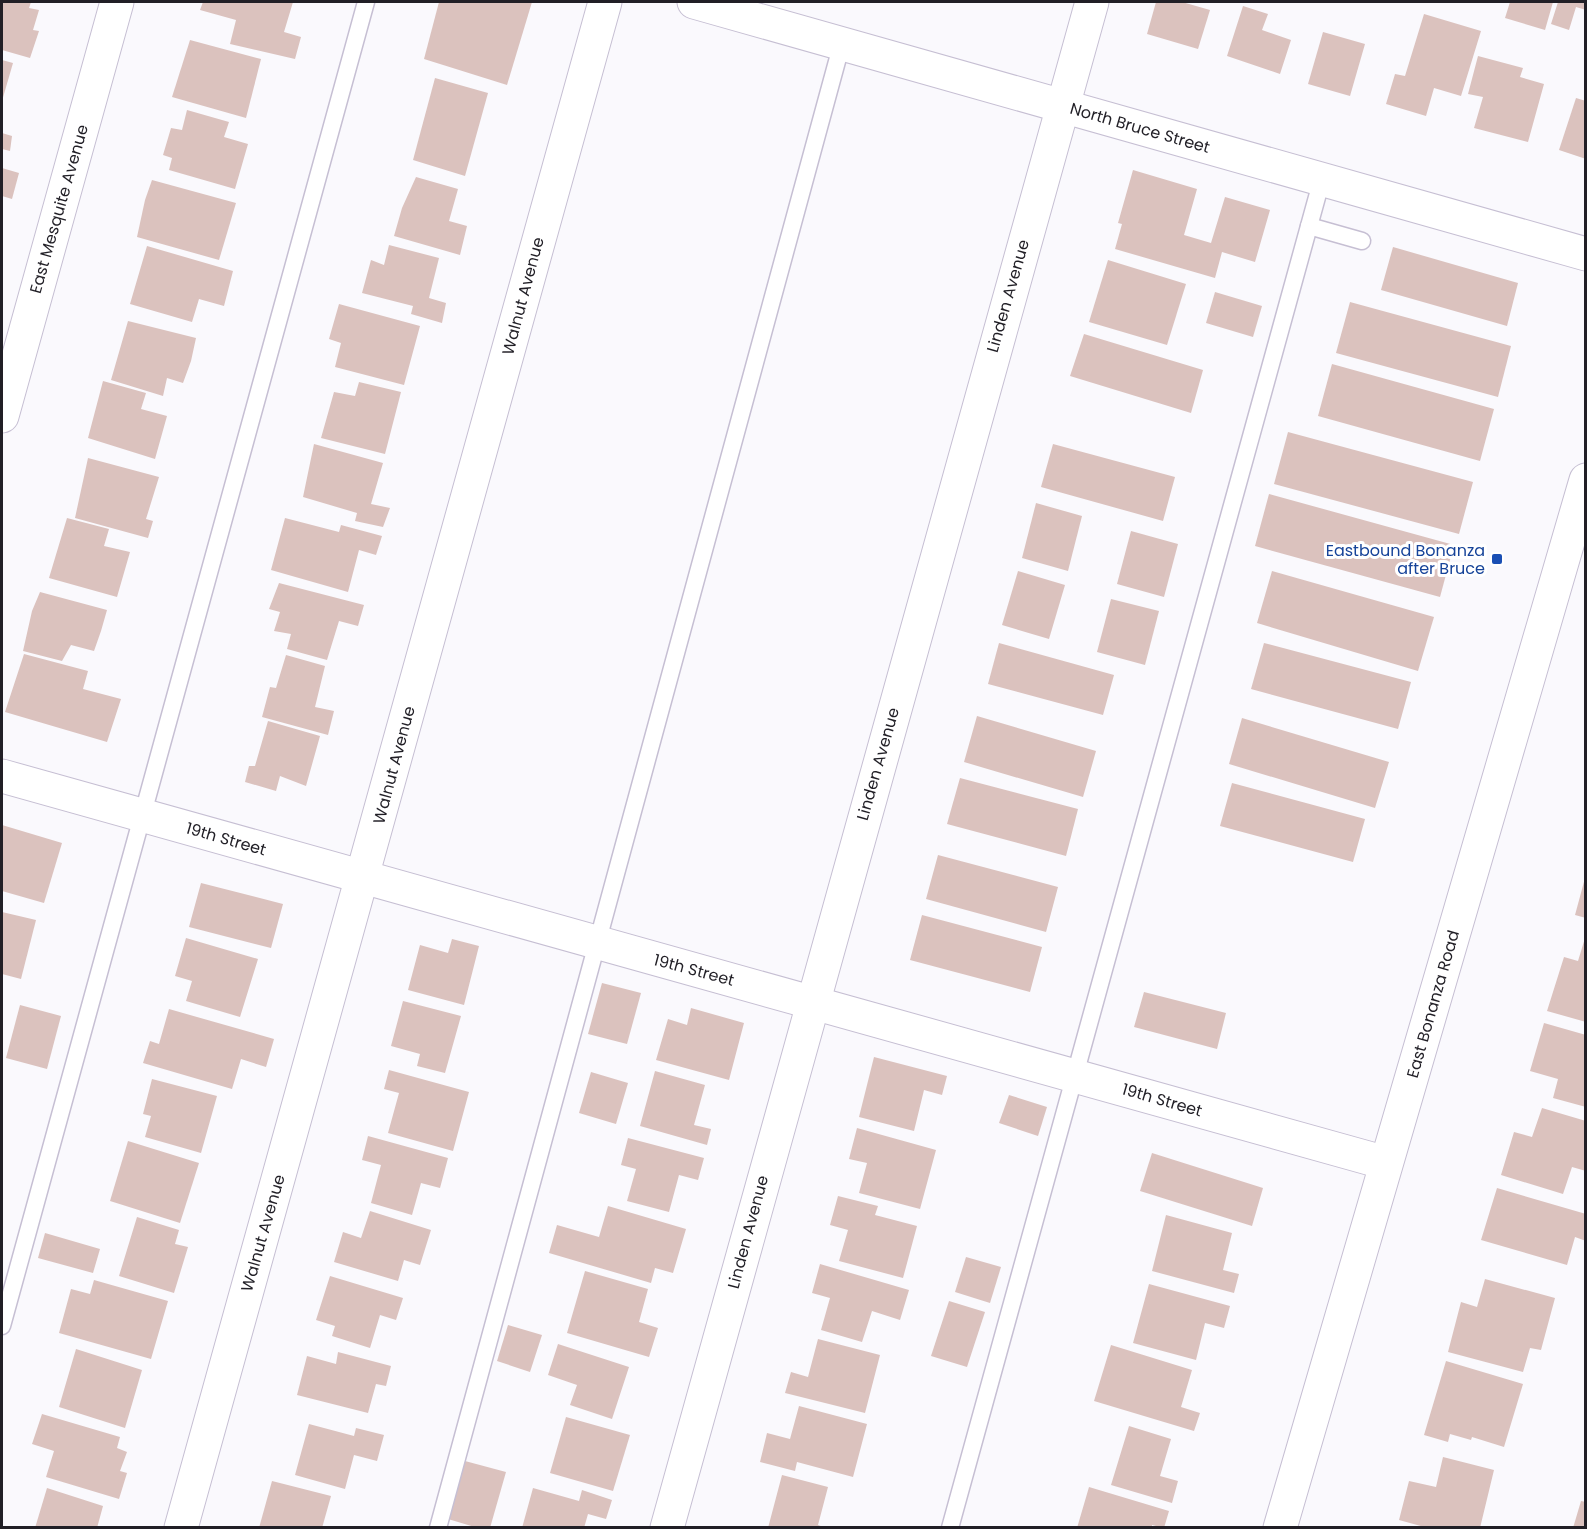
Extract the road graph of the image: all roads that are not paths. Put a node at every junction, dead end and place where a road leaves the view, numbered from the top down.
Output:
1 (117, 2) edge
2 (366, 2) edge
3 (605, 2) edge
4 (694, 2) edge
5 (1092, 2) edge
6 (842, 43) junction
7 (1062, 105) junction
8 (1322, 179) junction
9 (1309, 226) junction
10 (1362, 241) dead end
11 (1586, 254) edge
12 (2, 416) edge
13 (1586, 480) edge
14 (2, 776) edge
15 (142, 816) junction
16 (363, 878) junction
17 (597, 943) junction
18 (811, 1002) junction
19 (1075, 1076) junction
20 (1386, 1163) junction
21 (2, 1326) edge
22 (181, 1527) edge
23 (438, 1527) edge
24 (667, 1527) edge
25 (950, 1527) edge
26 (1280, 1527) edge

1 - 12 street, East Mesquite Avenue
2 - 15 lane
3 - 16 street, Walnut Avenue
4 - 6 street, North Bruce Street
5 - 7 street, Linden Avenue
6 - 7 street, North Bruce Street
6 - 17 lane
7 - 8 street, North Bruce Street
7 - 18 street, Linden Avenue
8 - 9 lane
8 - 11 street, North Bruce Street
9 - 10 lane
9 - 19 lane
13 - 20 street, East Bonanza Road
14 - 15 street, 19th Street
15 - 16 street, 19th Street
15 - 21 lane
16 - 17 street, 19th Street
16 - 22 street, Walnut Avenue
17 - 18 street, 19th Street
17 - 23 lane
18 - 19 street, 19th Street
18 - 24 street, Linden Avenue
19 - 20 street, 19th Street
19 - 25 lane
20 - 26 street, East Bonanza Road

